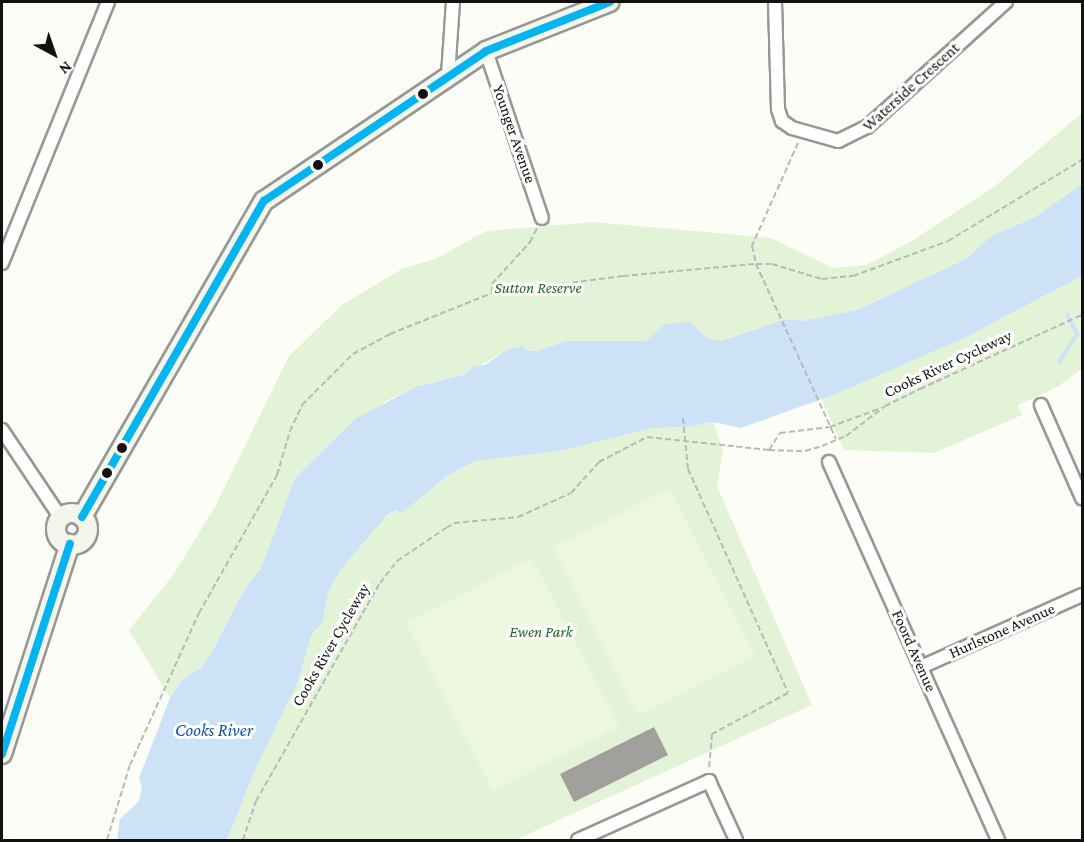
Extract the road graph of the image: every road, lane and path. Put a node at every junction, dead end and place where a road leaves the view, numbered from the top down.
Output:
1 (108, 2) edge
2 (453, 2) edge
3 (610, 2) edge
4 (775, 2) edge
5 (1006, 2) edge
6 (486, 51) junction
7 (448, 75) junction
8 (802, 131) junction
9 (1083, 160) edge
10 (542, 218) joint
11 (2, 263) edge
12 (756, 264) junction
13 (492, 293) junction
14 (1083, 315) edge
15 (1041, 405) dead end
16 (885, 406) junction
17 (682, 418) dead end
18 (830, 427) junction
19 (2, 430) edge
20 (687, 440) junction
21 (836, 441) junction
22 (769, 450) junction
23 (829, 462) dead end
24 (1083, 498) edge
25 (82, 517) junction
26 (61, 518) junction
27 (70, 544) junction
28 (1083, 595) edge
29 (921, 667) junction
30 (2, 754) edge
31 (709, 781) junction
32 (107, 840) edge
33 (243, 840) edge
34 (578, 840) edge
35 (736, 840) edge
36 (998, 840) edge

1 - 11 street
2 - 7 street
3 - 6 main road
4 - 8 street, Waterside Crescent
5 - 8 street, Waterside Crescent
6 - 7 main road
6 - 10 street, Younger Avenue
7 - 25 main road
8 - 12 path
9 - 12 path
10 - 13 path
12 - 13 path
12 - 18 path
13 - 32 path
14 - 16 path, Cooks River Cycleway
15 - 24 street
16 - 18 path
16 - 21 path, Cooks River Cycleway
17 - 20 path
18 - 21 path
18 - 22 path
19 - 26 street
20 - 22 path, Cooks River Cycleway
20 - 31 path
20 - 33 path, Cooks River Cycleway
21 - 22 path, Cooks River Cycleway
23 - 29 street, Foord Avenue
25 - 26 main road
25 - 27 main road
26 - 27 main road
27 - 30 main road
28 - 29 street, Hurlstone Avenue
29 - 36 street, Foord Avenue
31 - 34 street
31 - 35 street

